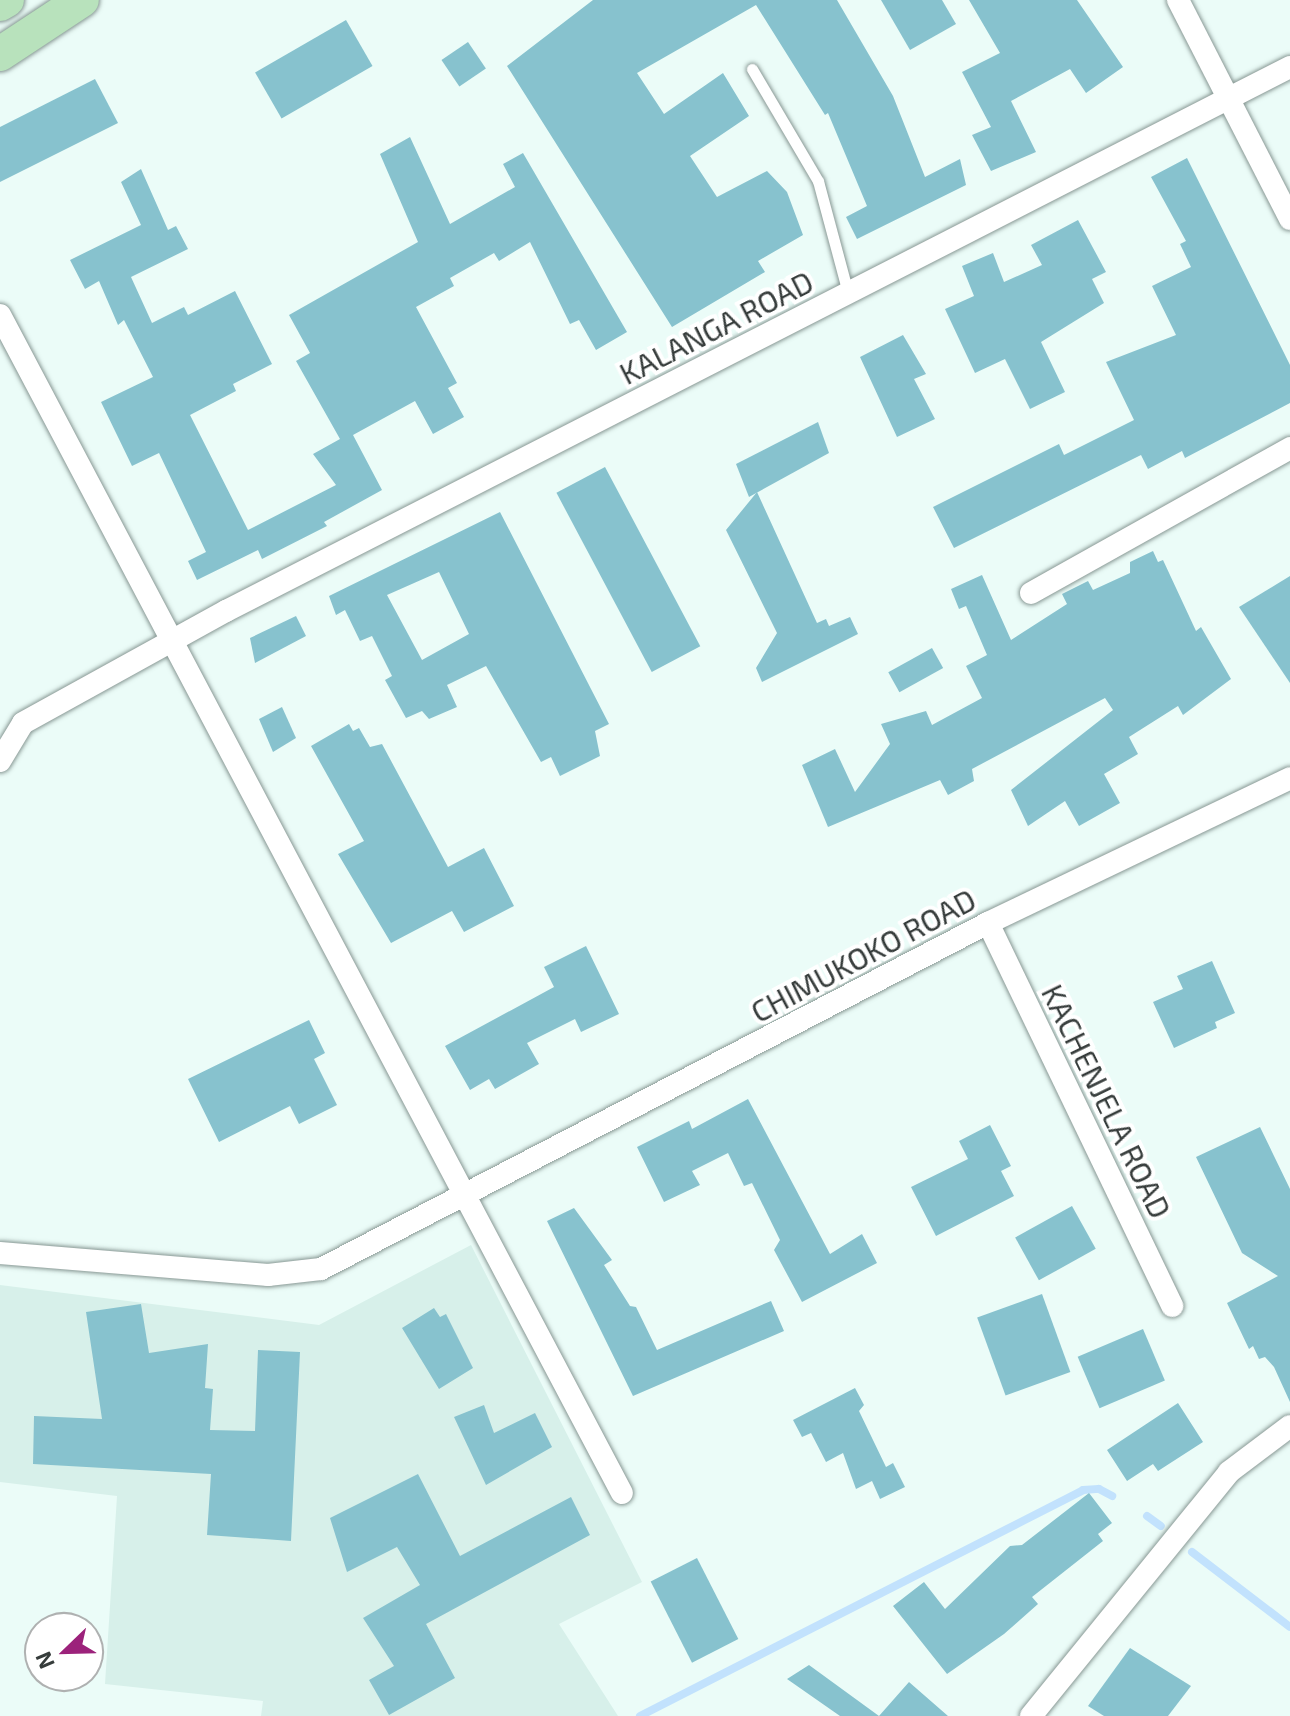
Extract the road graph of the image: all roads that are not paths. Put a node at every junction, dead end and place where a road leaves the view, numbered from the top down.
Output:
1 (7, 0) edge
2 (82, 0) edge
3 (1178, 0) edge
4 (0, 4) edge
5 (0, 54) edge
6 (1290, 67) edge
7 (752, 69) dead end
8 (1228, 100) junction
9 (1290, 219) edge
10 (848, 293) junction
11 (0, 315) edge
12 (1290, 448) edge
13 (1031, 593) dead end
14 (171, 642) junction
15 (0, 761) edge
16 (1290, 778) edge
17 (988, 923) junction
18 (468, 1195) junction
19 (0, 1253) edge
20 (1172, 1306) dead end
21 (1290, 1426) edge
22 (622, 1493) dead end
23 (1031, 1716) edge

1 - 4 main road
2 - 5 main road
3 - 8 street
6 - 8 street, KALANGA ROAD
7 - 10 lane
8 - 9 street
8 - 10 street, KALANGA ROAD
10 - 14 street, KALANGA ROAD
11 - 14 street
12 - 13 street
14 - 15 street, KALANGA ROAD
14 - 18 street
16 - 17 street, CHIMUKOKO ROAD
17 - 18 street, CHIMUKOKO ROAD
17 - 20 street, KACHENJELA ROAD
18 - 19 street, CHIMUKOKO ROAD
18 - 22 street
21 - 23 street

